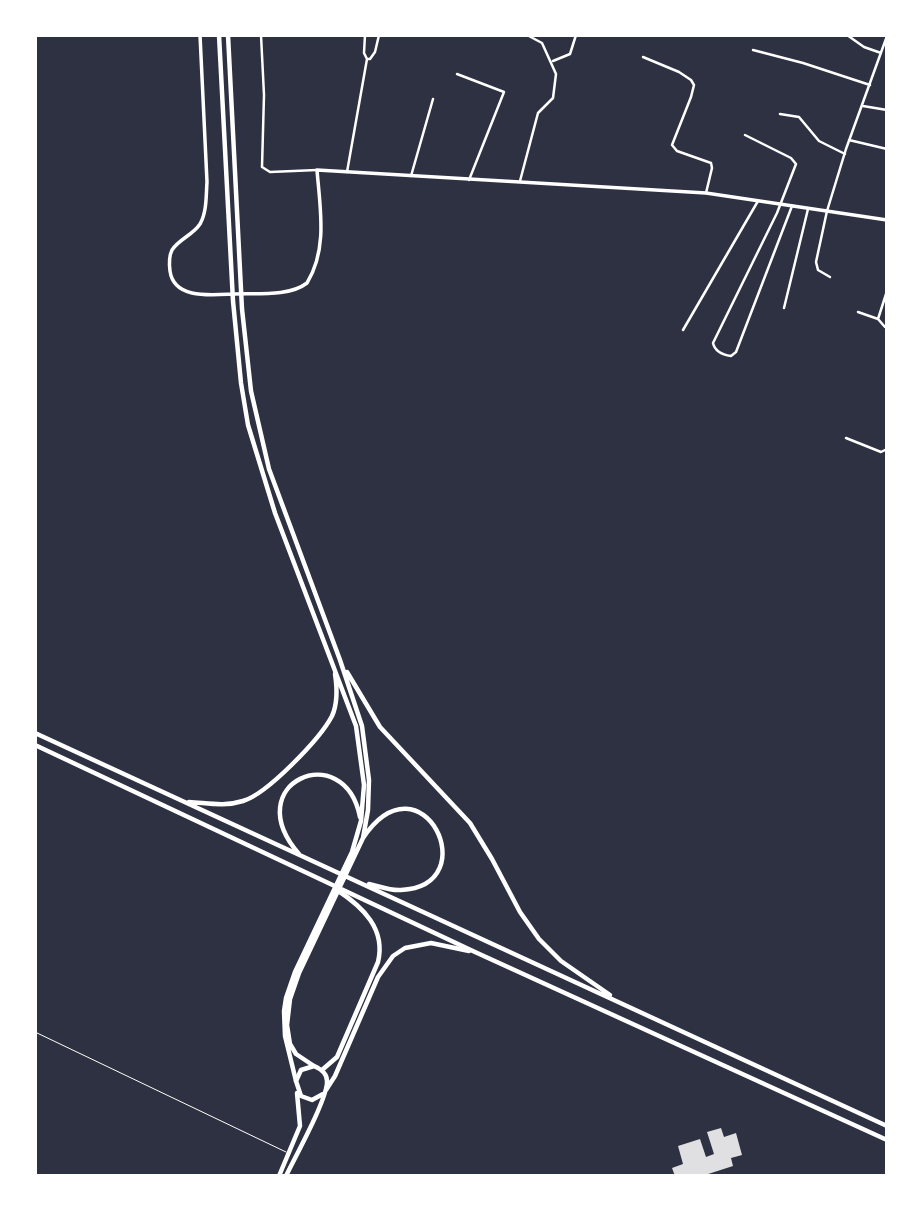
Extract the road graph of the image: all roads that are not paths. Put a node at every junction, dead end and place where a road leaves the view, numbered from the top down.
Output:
1 (200, 35) edge
2 (219, 35) edge
3 (228, 35) edge
4 (261, 35) edge
5 (365, 35) edge
6 (379, 35) edge
7 (527, 35) edge
8 (576, 35) edge
9 (847, 35) edge
10 (887, 36) edge
11 (753, 50) dead end
12 (881, 53) junction
13 (643, 57) dead end
14 (367, 59) junction
15 (552, 62) junction
16 (457, 74) dead end
17 (870, 85) junction
18 (433, 99) dead end
19 (863, 106) junction
20 (887, 110) edge
21 (780, 114) dead end
22 (745, 135) dead end
23 (849, 141) junction
24 (887, 149) edge
25 (845, 154) junction
26 (317, 170) junction
27 (347, 172) junction
28 (411, 176) junction
29 (469, 180) junction
30 (519, 183) junction
31 (706, 193) junction
32 (758, 201) junction
33 (780, 204) junction
34 (792, 206) junction
35 (808, 208) junction
36 (827, 211) junction
37 (887, 220) edge
38 (830, 277) dead end
39 (887, 291) edge
40 (784, 308) dead end
41 (858, 312) dead end
42 (878, 319) junction
43 (887, 327) edge
44 (683, 330) dead end
45 (846, 438) dead end
46 (887, 449) edge
47 (340, 660) junction
48 (334, 666) junction
49 (35, 733) edge
50 (35, 745) edge
51 (185, 802) junction
52 (361, 821) junction
53 (363, 838) junction
54 (354, 853) junction
55 (302, 857) junction
56 (322, 880) junction
57 (362, 883) junction
58 (331, 902) junction
59 (475, 952) junction
60 (623, 1003) junction
61 (35, 1032) edge
62 (314, 1066) junction
63 (322, 1070) junction
64 (296, 1081) junction
65 (297, 1089) junction
66 (324, 1092) junction
67 (887, 1126) edge
68 (887, 1140) edge
69 (289, 1154) junction
70 (279, 1176) edge
71 (286, 1176) edge

1 - 26 street
2 - 48 highway
3 - 47 highway
4 - 26 street
5 - 14 street
6 - 14 street
7 - 15 street
8 - 15 street
9 - 12 street
10 - 12 street
11 - 17 street
12 - 17 street
13 - 31 street
14 - 27 street
15 - 30 street
16 - 29 street
17 - 19 street
18 - 28 street
19 - 20 street
19 - 23 street
21 - 25 street
22 - 33 street
23 - 24 street
23 - 25 street
25 - 36 street
26 - 27 street
27 - 28 street
28 - 29 street
29 - 30 street
30 - 31 street
31 - 32 street
32 - 33 street
32 - 44 street
33 - 34 street
33 - 34 street
34 - 35 street
35 - 36 street
35 - 40 street
36 - 37 street
36 - 38 street
39 - 42 street
41 - 42 street
42 - 43 street
45 - 46 street
47 - 53 highway
47 - 60 highway
48 - 51 highway
48 - 52 highway
49 - 51 highway
50 - 56 highway
51 - 55 highway
52 - 54 highway
52 - 55 highway
53 - 54 highway
53 - 57 highway
54 - 58 highway
55 - 57 highway
56 - 59 highway
56 - 63 highway
57 - 60 highway
58 - 62 highway
58 - 64 highway
59 - 66 highway
59 - 68 highway
60 - 67 highway
61 - 69 lane
62 - 63 highway
62 - 64 highway
63 - 66 highway
64 - 65 highway
65 - 66 highway
65 - 69 highway
66 - 71 highway
69 - 70 highway

